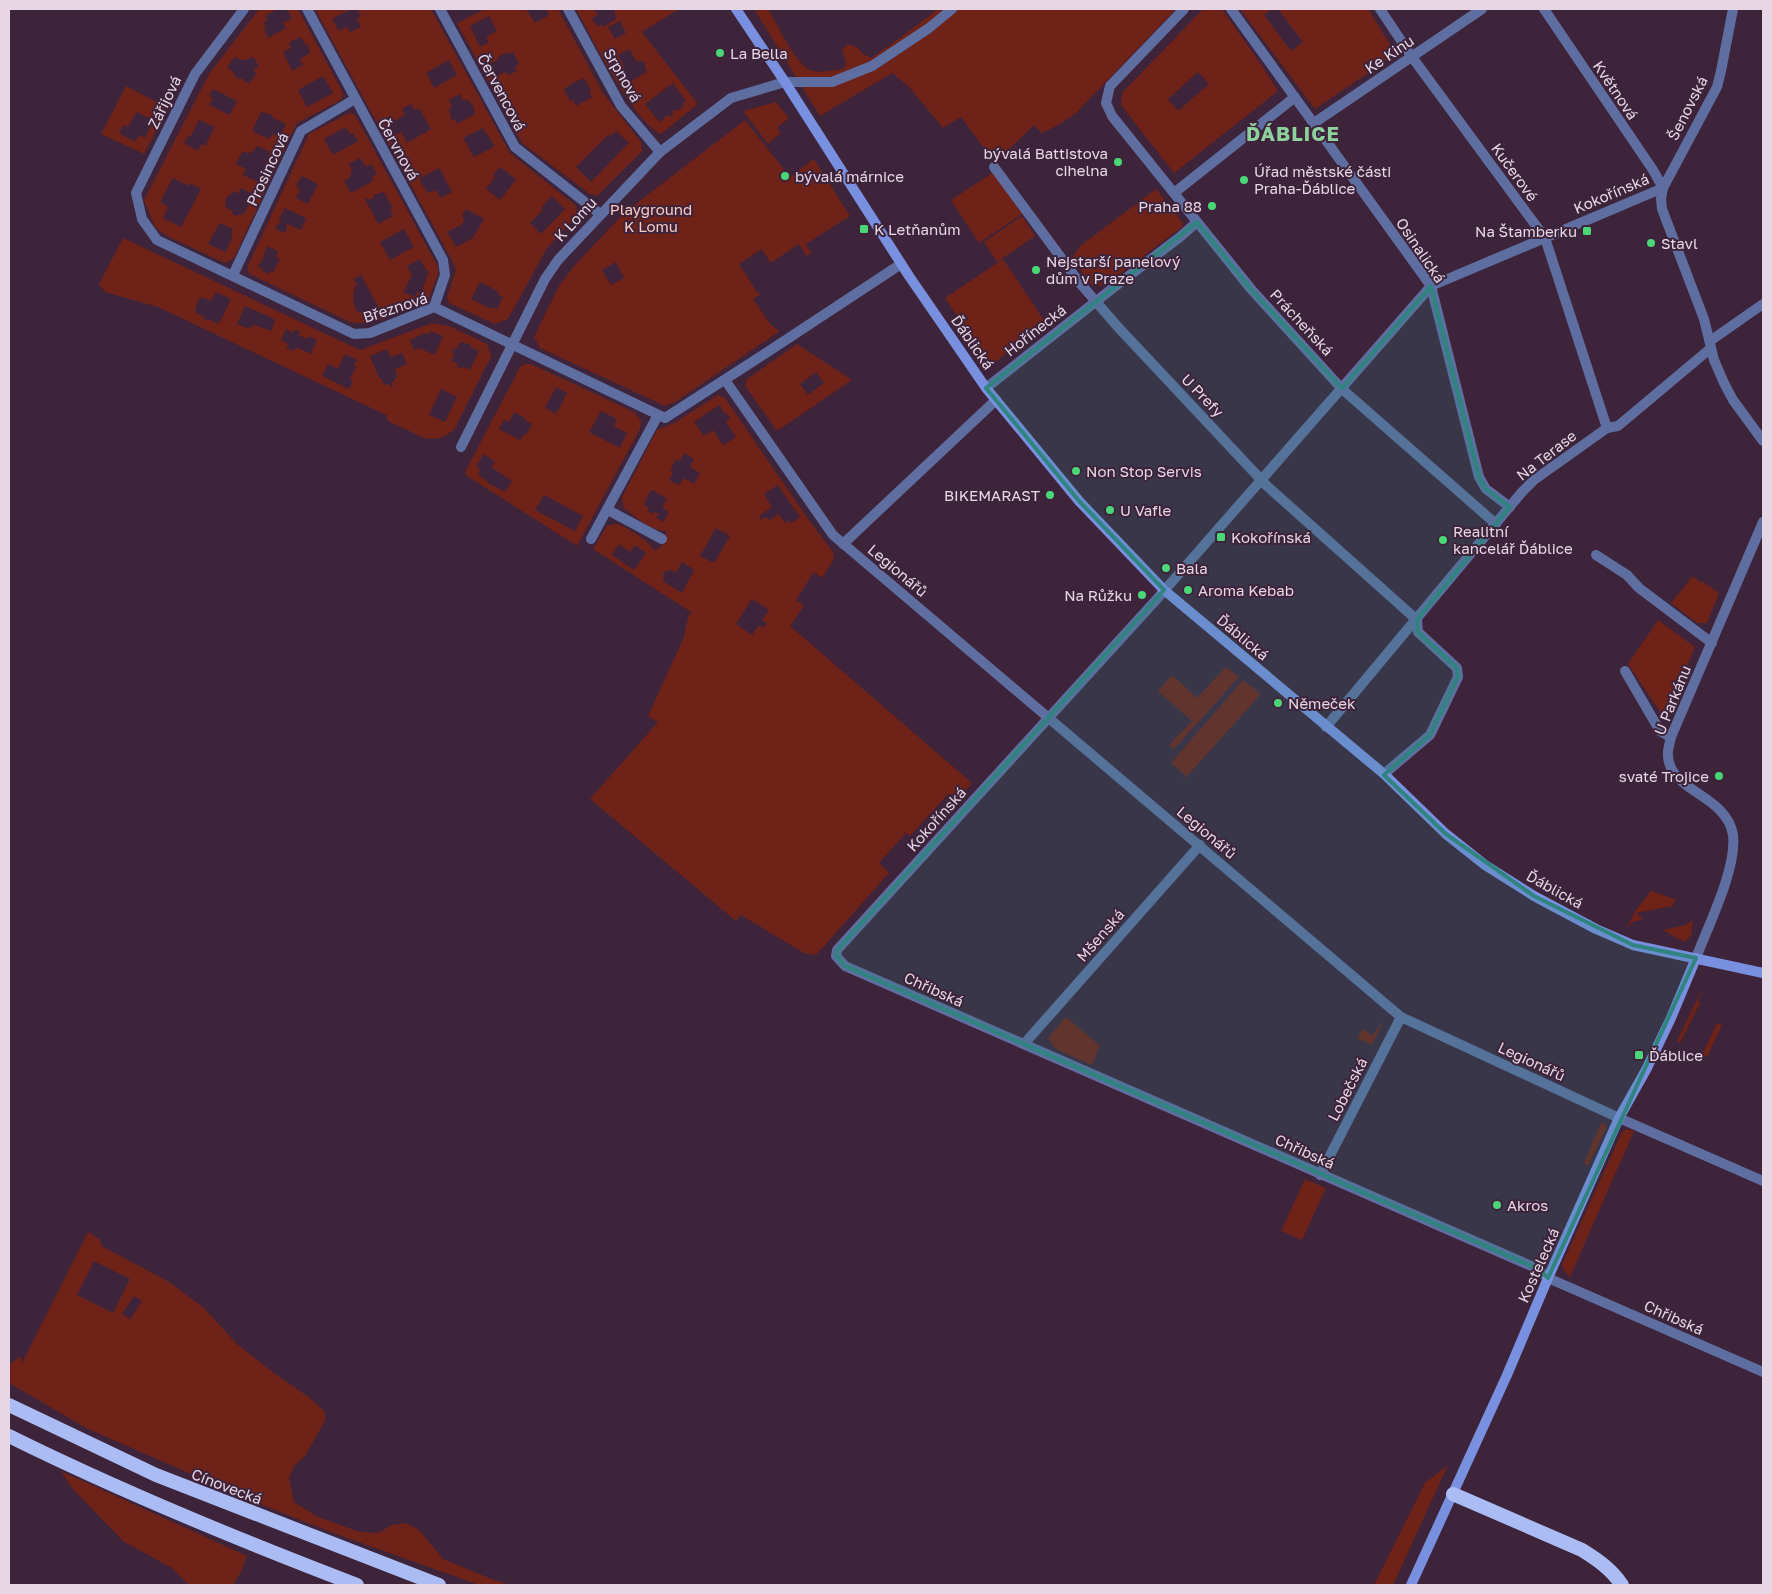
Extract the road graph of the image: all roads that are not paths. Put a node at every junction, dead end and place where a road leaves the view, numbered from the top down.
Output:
1 (244, 9) edge
2 (307, 9) edge
3 (440, 9) edge
4 (568, 9) edge
5 (736, 9) edge
6 (952, 9) edge
7 (1184, 9) edge
8 (1231, 9) edge
9 (1380, 9) edge
10 (1482, 9) edge
11 (1544, 9) edge
12 (1733, 9) edge
13 (1412, 57) junction
14 (785, 82) junction
15 (1295, 97) junction
16 (355, 99) junction
17 (1314, 123) junction
18 (660, 152) junction
19 (994, 166) dead end
20 (1663, 188) junction
21 (1174, 193) junction
22 (600, 214) junction
23 (142, 219) joint
24 (1197, 222) junction
25 (1545, 238) junction
26 (901, 264) junction
27 (233, 275) junction
28 (1431, 286) junction
29 (1095, 302) junction
30 (1763, 304) edge
31 (434, 306) junction
32 (512, 345) junction
33 (1711, 345) junction
34 (725, 380) junction
35 (986, 388) junction
36 (1342, 389) junction
37 (996, 400) junction
38 (662, 416) junction
39 (1607, 428) junction
40 (1763, 441) edge
41 (461, 447) dead end
42 (1263, 480) junction
43 (1510, 507) junction
44 (608, 510) junction
45 (1763, 522) edge
46 (1496, 524) junction
47 (592, 539) dead end
48 (662, 539) dead end
49 (843, 544) junction
50 (1596, 555) dead end
51 (1164, 590) junction
52 (1417, 620) junction
53 (1712, 643) junction
54 (1625, 672) dead end
55 (1049, 717) junction
56 (1326, 727) junction
57 (1671, 737) junction
58 (1384, 774) junction
59 (1200, 845) junction
60 (836, 956) joint
61 (1696, 958) junction
62 (1763, 973) edge
63 (1401, 1017) junction
64 (1024, 1044) junction
65 (1619, 1118) junction
66 (1320, 1174) junction
67 (1763, 1181) edge
68 (1548, 1278) junction
69 (1763, 1372) edge
70 (9, 1405) edge
71 (9, 1436) edge
72 (1453, 1494) junction
73 (357, 1585) edge
74 (439, 1585) edge
75 (1411, 1585) edge
76 (1622, 1585) edge

1 - 23 street, Zářijová
2 - 16 street, Červnová
3 - 22 street, Červencová
4 - 18 street, Srpnová
5 - 14 main road, Ďáblická
6 - 14 street, K Lomu
7 - 21 street, Prácheňská
8 - 15 street, Osinalická
9 - 13 street, Kučerové
10 - 13 street, Ke Kinu
11 - 20 street, Květnová
12 - 20 street, Šenovská
13 - 17 street, Ke Kinu
13 - 25 street, Kučerové
14 - 18 street, K Lomu
14 - 26 main road, Ďáblická
15 - 17 street, Osinalická
15 - 21 street
16 - 27 street, Prosincová
16 - 31 street, Červnová
17 - 28 street, Osinalická
18 - 22 street, K Lomu
19 - 29 street, U Prefy
20 - 25 street, Kokořínská
20 - 33 street
21 - 24 street, Prácheňská
22 - 32 street, K Lomu
23 - 27 street, Březnová
24 - 29 street, Hořínecká
24 - 36 street, Prácheňská
25 - 28 street, Kokořínská
25 - 39 street, Kučerové
26 - 34 street
26 - 35 main road, Ďáblická
27 - 31 street, Březnová
28 - 36 street, Kokořínská
28 - 43 street, Osinalická
29 - 35 street, Hořínecká
29 - 42 street, U Prefy
30 - 33 street
31 - 32 street, Březnová
32 - 38 street, Březnová
32 - 41 street, K Lomu
33 - 39 street, Na Terase
33 - 40 street
34 - 38 street
34 - 49 street, Legionářů
35 - 37 main road, Ďáblická
36 - 42 street, Kokořínská
36 - 46 street, Prácheňská
37 - 49 street
37 - 51 main road, Ďáblická
38 - 44 street
39 - 43 street, Na Terase
42 - 51 street, Kokořínská
42 - 52 street, U Prefy
43 - 46 street, Na Terase
44 - 47 street
44 - 48 street
45 - 53 street, U Parkánu
46 - 52 street, Na Terase
49 - 55 street, Legionářů
50 - 53 street
51 - 55 street, Kokořínská
51 - 56 main road, Ďáblická
52 - 56 street, Na Terase
52 - 58 street
53 - 57 street, U Parkánu
54 - 57 street
55 - 59 street, Legionářů
55 - 60 street, Kokořínská
56 - 58 main road, Ďáblická
57 - 61 street, U Parkánu
58 - 61 main road, Ďáblická
59 - 63 street, Legionářů
59 - 64 street, Mšenská
60 - 64 street, Chřibská
61 - 62 main road, Ďáblická
61 - 65 main road, Kostelecká
63 - 65 street, Legionářů
63 - 66 street, Lobečská
64 - 66 street, Chřibská
65 - 67 street, Legionářů
65 - 68 main road, Kostelecká
66 - 68 street, Chřibská
68 - 69 street, Chřibská
68 - 72 main road, Kostelecká
70 - 74 highway, Cínovecká
71 - 73 highway
72 - 75 main road, Kostelecká
72 - 76 highway

